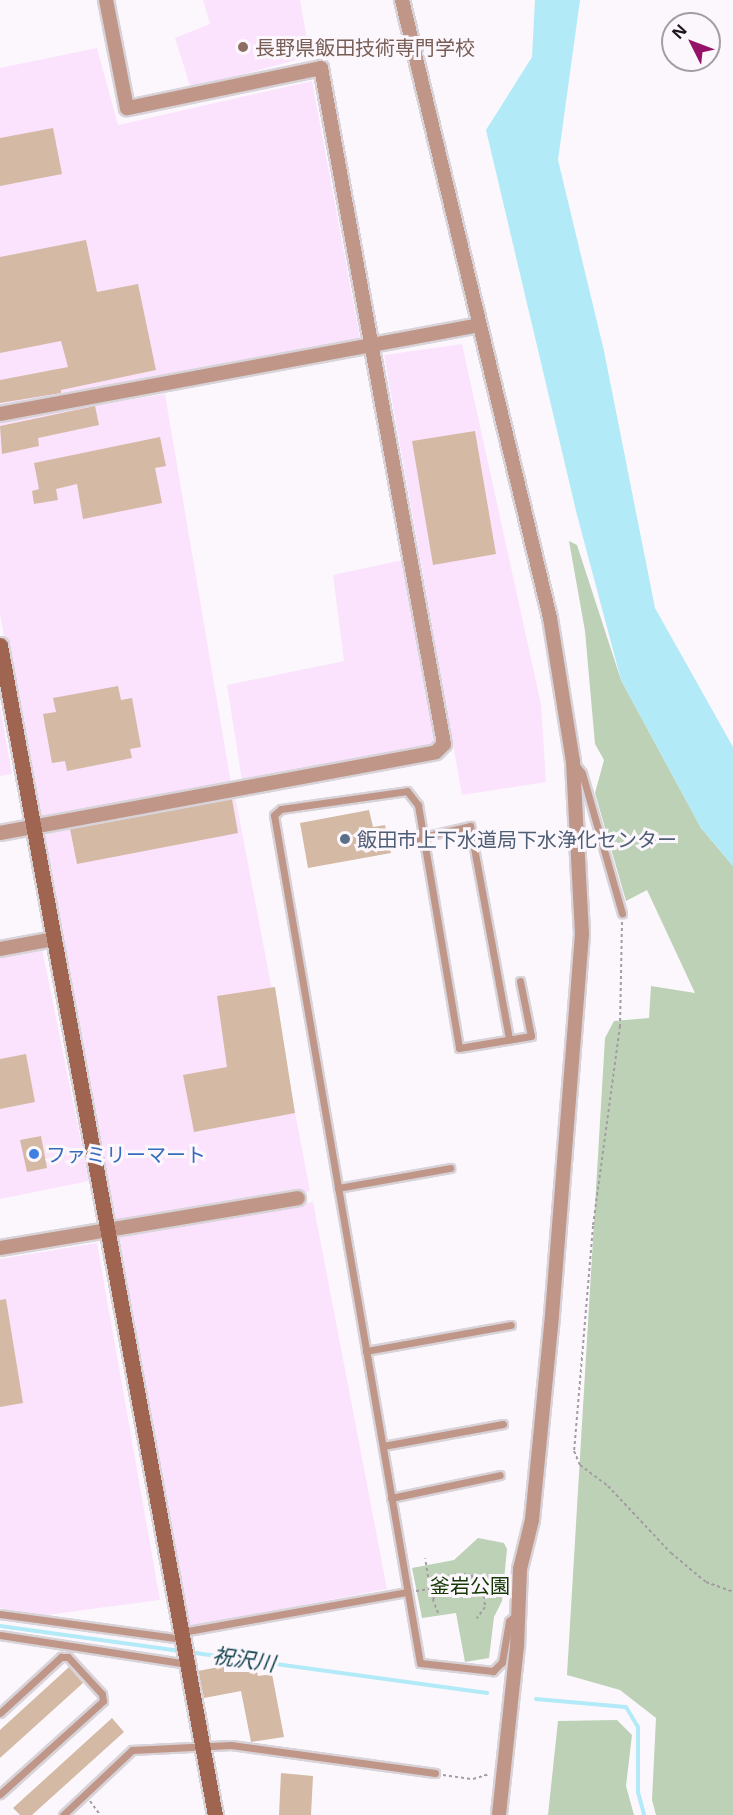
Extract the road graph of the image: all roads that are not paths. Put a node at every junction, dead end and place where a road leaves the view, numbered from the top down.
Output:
1 (106, 0) edge
2 (402, 0) edge
3 (479, 325) junction
4 (372, 346) junction
5 (0, 414) edge
6 (0, 645) edge
7 (573, 762) junction
8 (33, 827) junction
9 (0, 833) edge
10 (423, 836) junction
11 (405, 841) dead end
12 (622, 913) road end
13 (54, 939) junction
14 (0, 949) edge
15 (520, 981) dead end
16 (509, 1040) junction
17 (450, 1168) dead end
18 (338, 1188) junction
19 (298, 1198) dead end
20 (108, 1229) junction
21 (0, 1248) edge
22 (511, 1325) dead end
23 (366, 1351) junction
24 (503, 1424) dead end
25 (382, 1446) junction
26 (500, 1475) dead end
27 (391, 1498) junction
28 (407, 1592) junction
29 (520, 1611) junction
30 (0, 1614) edge
31 (0, 1635) edge
32 (184, 1638) junction
33 (188, 1663) junction
34 (0, 1713) edge
35 (203, 1748) junction
36 (435, 1773) road end
37 (0, 1794) edge
38 (63, 1815) edge
39 (215, 1815) edge
40 (499, 1815) edge

1 - 4 street
2 - 3 street
3 - 4 street
3 - 7 street
4 - 5 street
4 - 8 street
6 - 8 street
7 - 12 lane
7 - 29 street
8 - 9 street
8 - 13 street
10 - 11 lane
10 - 16 lane
10 - 16 lane
10 - 18 lane
13 - 14 street
13 - 20 street
15 - 16 lane
17 - 18 lane
18 - 23 lane
19 - 20 street
20 - 21 street
20 - 32 street
22 - 23 lane
23 - 25 lane
24 - 25 lane
25 - 27 lane
26 - 27 lane
27 - 28 lane
28 - 29 lane
28 - 32 lane
29 - 40 street
30 - 32 lane
31 - 33 lane
32 - 33 street
33 - 35 street
34 - 37 lane
35 - 36 lane
35 - 38 lane
35 - 39 street

